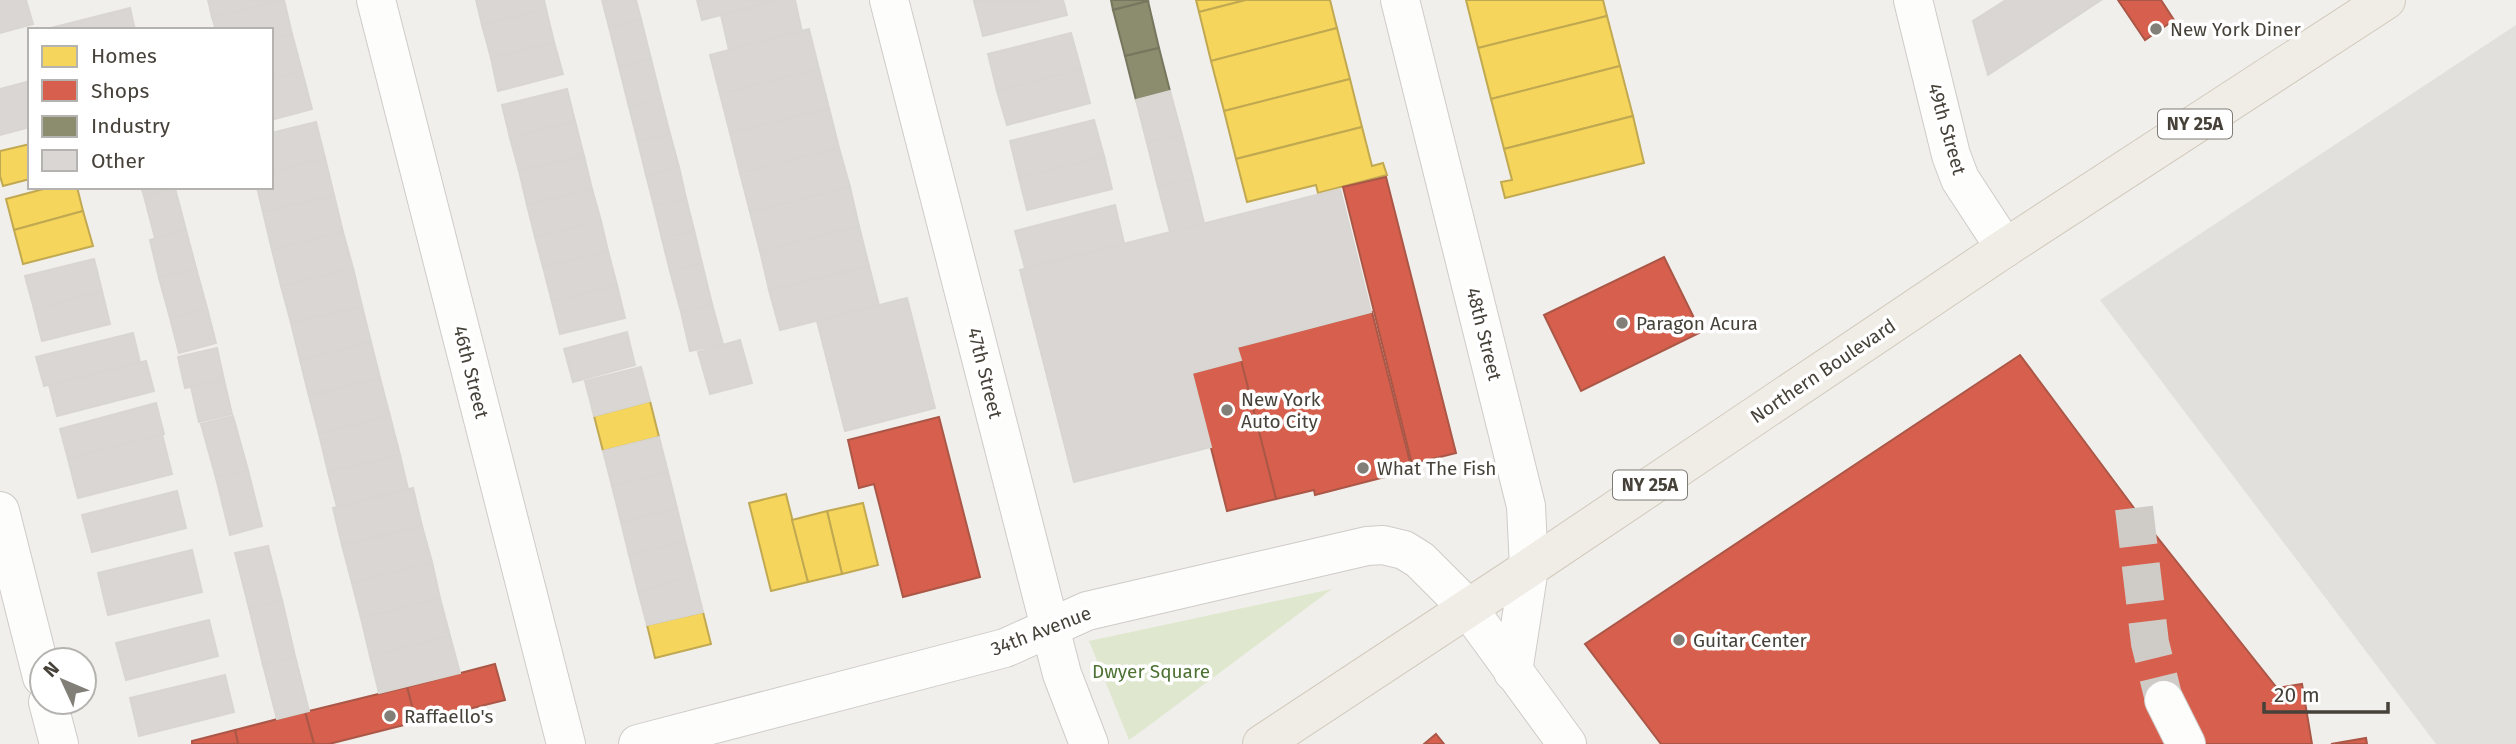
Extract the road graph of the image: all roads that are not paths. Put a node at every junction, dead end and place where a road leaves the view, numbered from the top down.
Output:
1 (376, 0) edge
2 (889, 0) edge
3 (1399, 0) edge
4 (1913, 0) edge
5 (2386, 0) edge
6 (2005, 248) junction
7 (0, 511) edge
8 (1529, 568) junction
9 (1467, 607) junction
10 (1050, 628) junction
11 (34, 646) edge
12 (1513, 672) junction
13 (2164, 700) tunnel mouth
14 (52, 716) edge
15 (59, 744) edge
16 (566, 744) edge
17 (638, 744) edge
18 (1089, 744) edge
19 (1262, 744) edge
20 (1566, 744) edge
21 (2186, 744) edge

1 - 16 street, 46th Street
2 - 10 street, 47th Street
3 - 8 street, 48th Street
4 - 6 street, 49th Street
5 - 6 main road, Northern Boulevard / NY 25A
6 - 8 main road, Northern Boulevard / NY 25A
7 - 11 street
8 - 9 main road, Northern Boulevard / NY 25A
8 - 12 street, 48th Street
9 - 10 street, 34th Avenue
9 - 12 street
9 - 19 main road, Northern Boulevard / NY 25A
10 - 17 street, 34th Avenue
10 - 18 street, 47th Street
12 - 20 street
13 - 21 street
14 - 15 street

